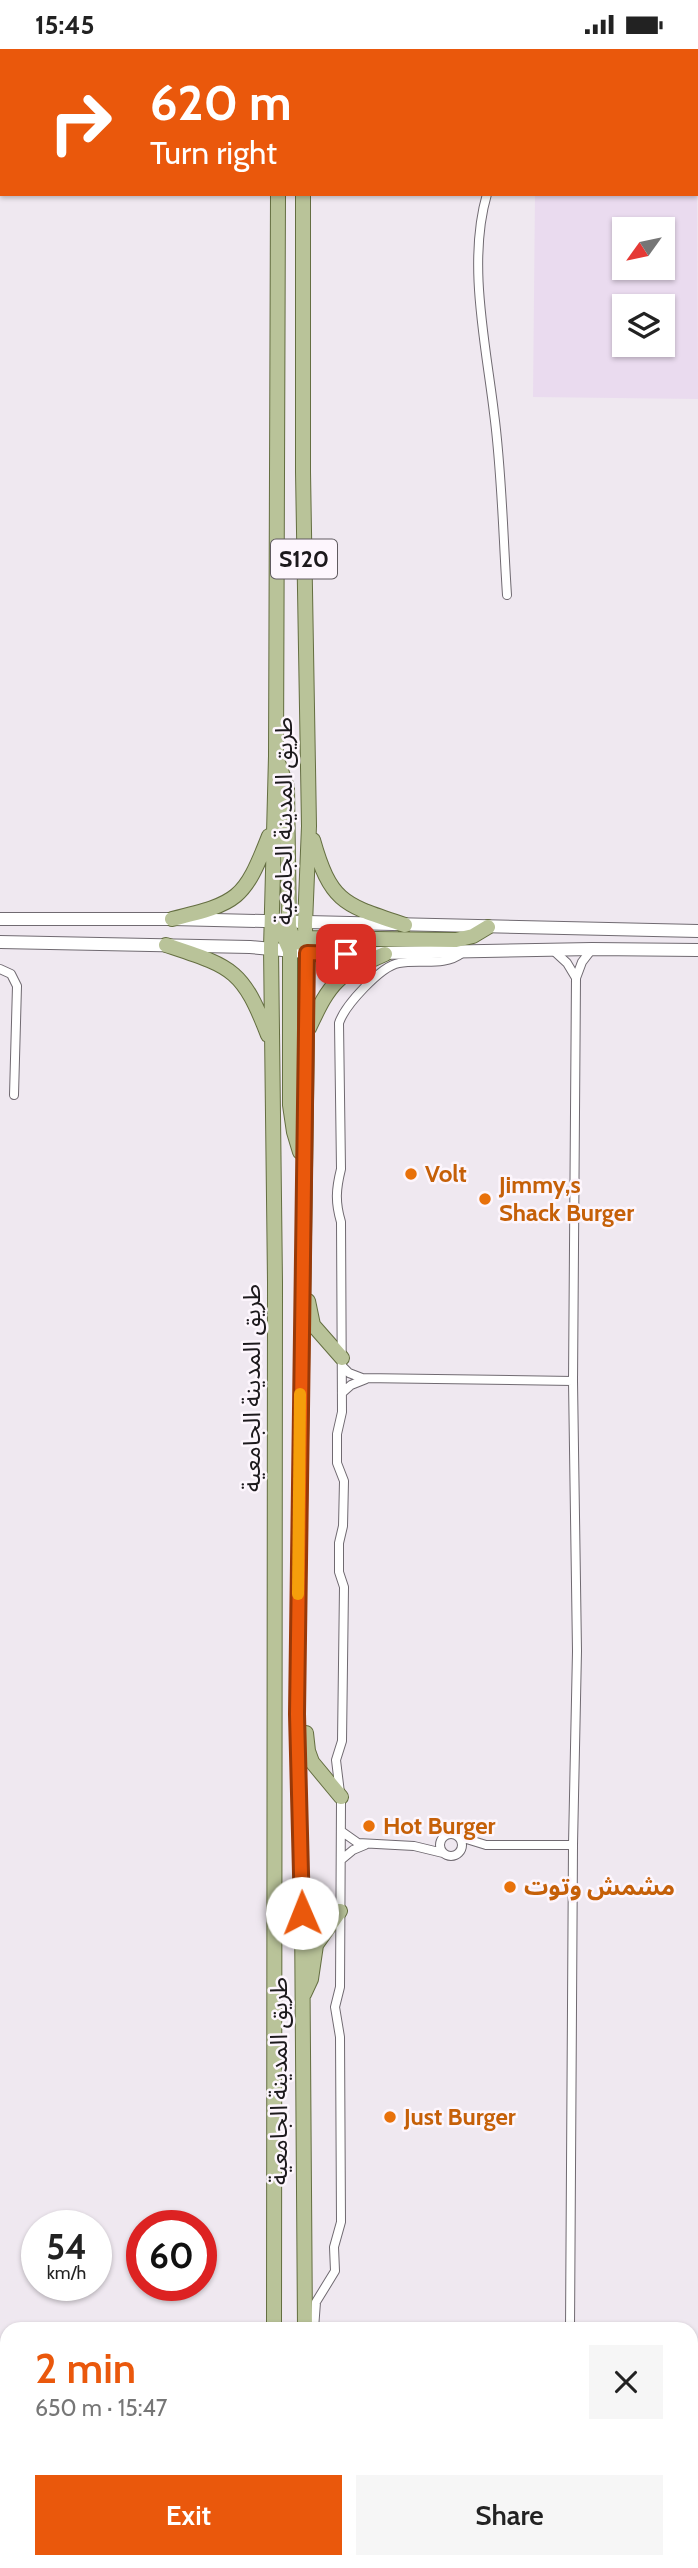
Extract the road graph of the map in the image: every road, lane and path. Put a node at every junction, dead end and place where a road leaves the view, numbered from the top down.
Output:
1 (278, 196) edge
2 (303, 196) edge
3 (487, 196) edge
4 (507, 595) dead end
5 (276, 756) junction
6 (309, 826) junction
7 (273, 828) junction
8 (0, 919) edge
9 (172, 919) junction
10 (272, 922) junction
11 (289, 923) junction
12 (405, 925) junction
13 (488, 927) junction
14 (698, 931) edge
15 (0, 941) edge
16 (298, 941) junction
17 (166, 945) junction
18 (271, 948) junction
19 (592, 949) junction
20 (698, 950) edge
21 (554, 951) junction
22 (463, 953) junction
23 (386, 954) junction
24 (0, 969) edge
25 (576, 978) junction
26 (307, 1033) junction
27 (272, 1044) junction
28 (14, 1095) dead end
29 (303, 1160) junction
30 (302, 1283) junction
31 (342, 1362) junction
32 (369, 1378) junction
33 (573, 1381) junction
34 (342, 1393) junction
35 (297, 1714) junction
36 (341, 1797) junction
37 (341, 1831) junction
38 (460, 1837) junction
39 (441, 1840) junction
40 (368, 1844) junction
41 (486, 1845) junction
42 (573, 1845) junction
43 (414, 1846) junction
44 (443, 1853) junction
45 (460, 1853) junction
46 (341, 1860) junction
47 (340, 1911) junction
48 (301, 1997) junction
49 (274, 2322) edge
50 (304, 2322) edge
51 (315, 2322) edge
52 (570, 2322) edge

1 - 5 main road, طريق المدينة الجامعية / S120
2 - 6 main road, طريق المدينة الجامعية / S120
3 - 4 street
5 - 7 main road, طريق المدينة الجامعية / S120
5 - 11 main road
6 - 12 main road
6 - 16 main road, طريق المدينة الجامعية / S120
7 - 9 main road
7 - 10 main road, طريق المدينة الجامعية / S120
8 - 9 main road
9 - 10 main road
10 - 11 main road
10 - 16 main road
10 - 18 main road, طريق المدينة الجامعية / S120
11 - 16 main road
12 - 13 main road
12 - 16 main road
13 - 14 main road
13 - 16 main road
15 - 17 main road
16 - 18 main road
16 - 23 main road
16 - 26 main road, طريق المدينة الجامعية / S120
16 - 29 main road
17 - 18 main road
17 - 27 main road
18 - 27 main road, طريق المدينة الجامعية / S120
19 - 20 main road
19 - 21 main road
19 - 25 street
21 - 22 main road
21 - 25 street
22 - 23 main road
22 - 31 street
23 - 26 main road
24 - 28 street
25 - 33 street
26 - 29 main road, طريق المدينة الجامعية / S120
27 - 49 main road, طريق المدينة الجامعية / S120
29 - 30 main road, طريق المدينة الجامعية / S120
30 - 31 main road
30 - 35 main road, طريق المدينة الجامعية / S120
31 - 32 street
31 - 34 street
32 - 33 street
32 - 34 street
33 - 42 street
34 - 36 street
35 - 36 main road
35 - 48 main road, طريق المدينة الجامعية / S120
36 - 37 street
37 - 40 street
37 - 46 street
38 - 39 street
38 - 41 street
38 - 45 street
39 - 43 street
39 - 44 street
40 - 43 street
40 - 46 street
41 - 42 street
41 - 45 street
42 - 52 street
43 - 44 street
44 - 45 street
46 - 47 street
47 - 48 main road
47 - 51 street
48 - 50 main road, طريق المدينة الجامعية / S120

